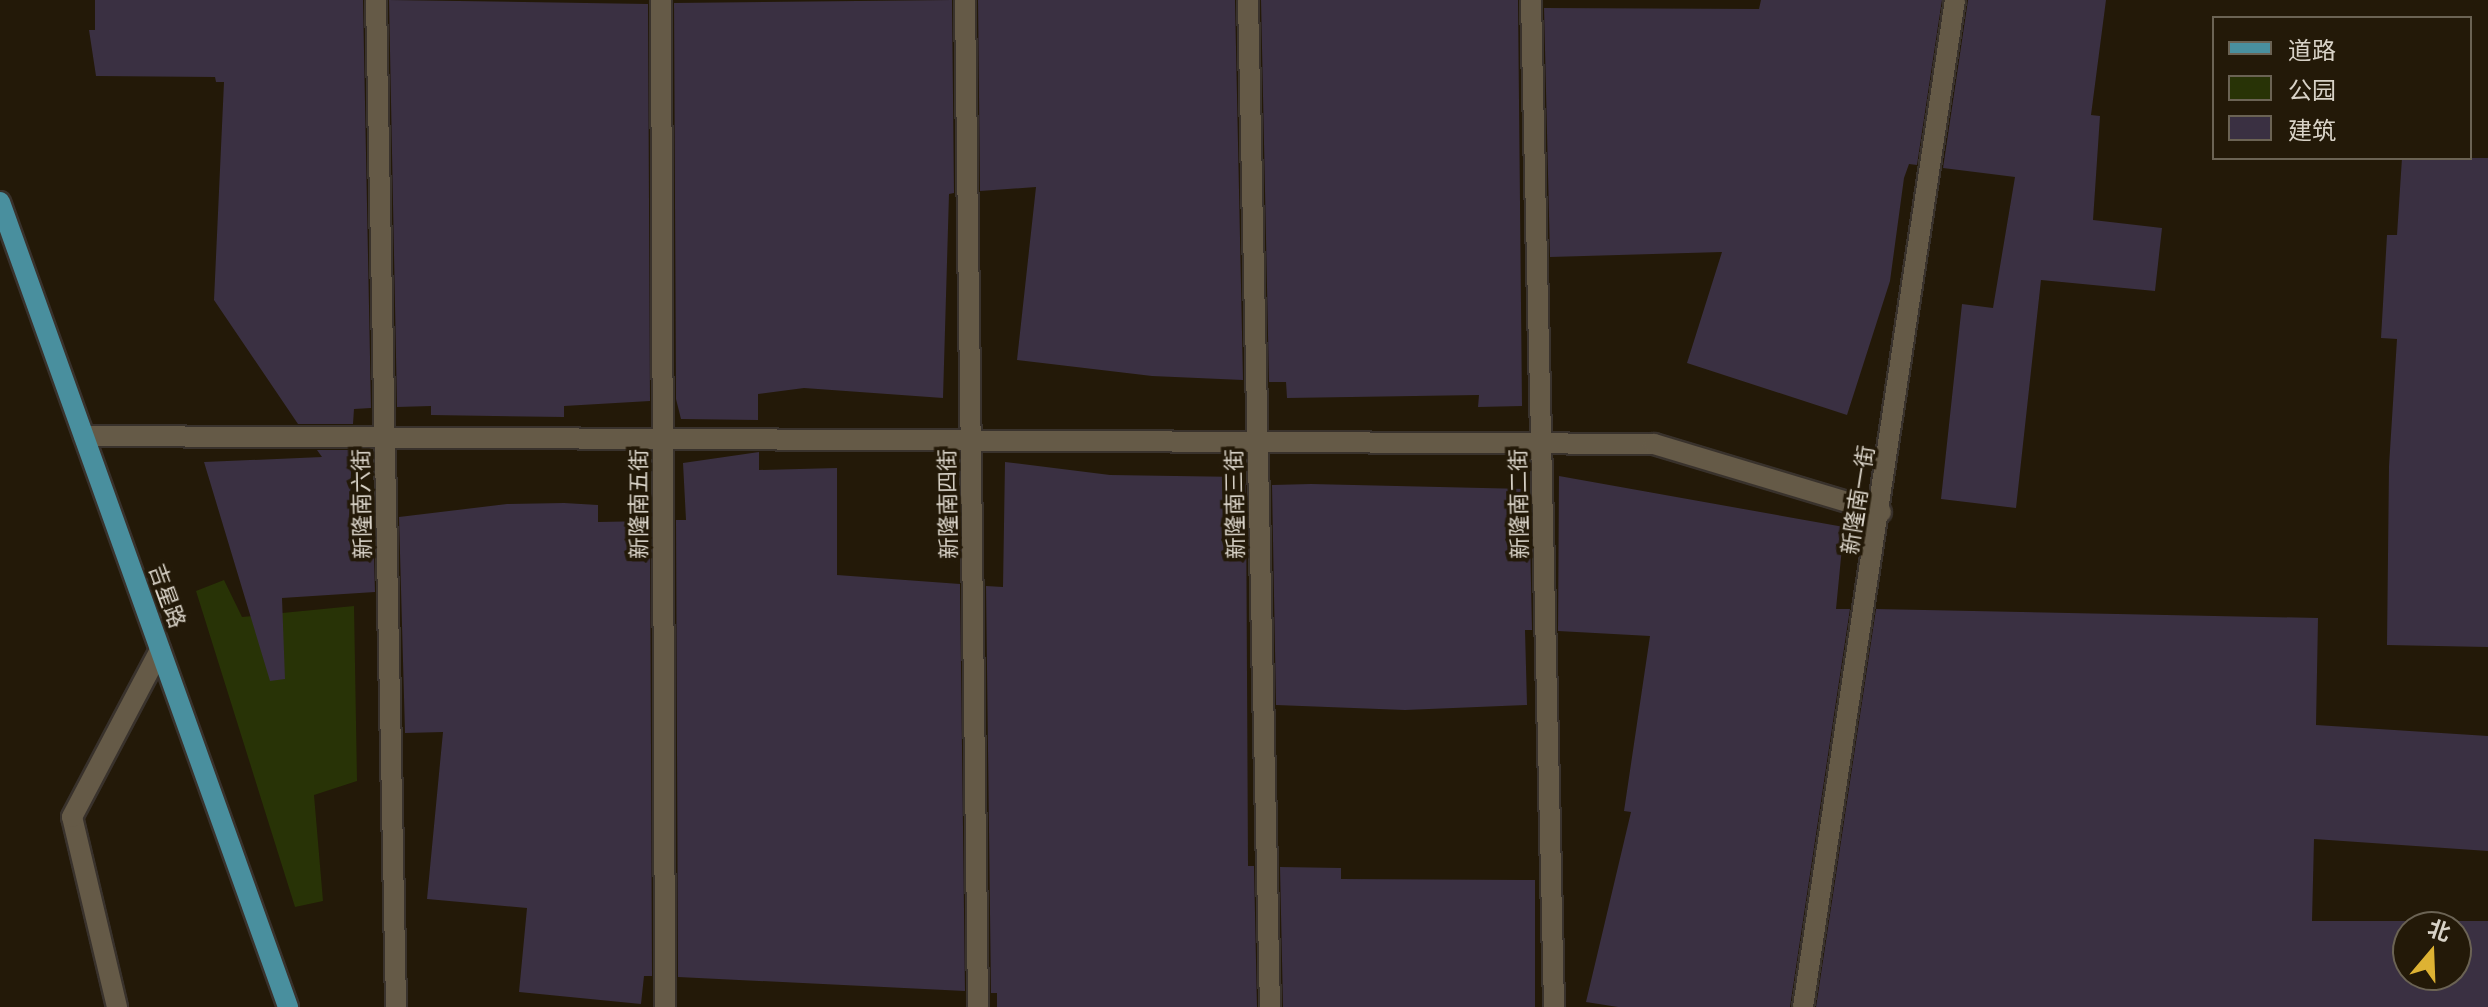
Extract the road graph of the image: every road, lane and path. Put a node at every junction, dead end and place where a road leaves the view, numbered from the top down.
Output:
1 (376, 0) edge
2 (661, 0) edge
3 (965, 0) edge
4 (1248, 0) edge
5 (1531, 0) edge
6 (1955, 0) edge
7 (0, 202) edge
8 (84, 436) junction
9 (385, 438) junction
10 (662, 439) junction
11 (971, 441) junction
12 (1258, 443) junction
13 (1541, 444) junction
14 (1881, 512) junction
15 (160, 650) junction
16 (117, 1007) edge
17 (288, 1007) edge
18 (396, 1007) edge
19 (665, 1007) edge
20 (978, 1007) edge
21 (1270, 1007) edge
22 (1554, 1007) edge
23 (1803, 1007) edge

1 - 9 street, 新隆南六街
2 - 10 street, 新隆南五街
3 - 11 street, 新隆南四街
4 - 12 street, 新隆南三街
5 - 13 street, 新隆南二街
6 - 14 street, 新隆南一街
7 - 8 main road, 吉星路
8 - 9 street
8 - 15 main road, 吉星路
9 - 10 street
9 - 18 street, 新隆南六街
10 - 11 street
10 - 19 street, 新隆南五街
11 - 12 street
11 - 20 street, 新隆南四街
12 - 13 street
12 - 21 street, 新隆南三街
13 - 14 street
13 - 22 street, 新隆南二街
14 - 23 street, 新隆南一街
15 - 16 street
15 - 17 main road, 吉星路

